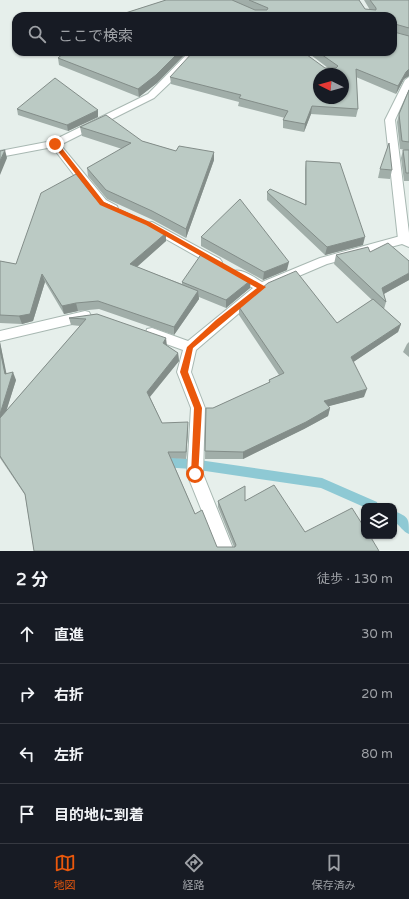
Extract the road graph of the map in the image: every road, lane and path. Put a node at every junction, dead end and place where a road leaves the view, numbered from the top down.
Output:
1 (188, 56) edge
2 (409, 80) edge
3 (55, 144) junction
4 (0, 154) edge
5 (121, 212) edge
6 (141, 221) edge
7 (407, 241) edge
8 (262, 287) junction
9 (99, 315) edge
10 (141, 330) edge
11 (0, 336) edge
12 (190, 347) junction
13 (226, 551) edge

1 - 3 street
2 - 7 street
3 - 4 street
3 - 5 street
6 - 8 street
7 - 8 street
8 - 12 street
9 - 11 street
10 - 12 street
12 - 13 street

